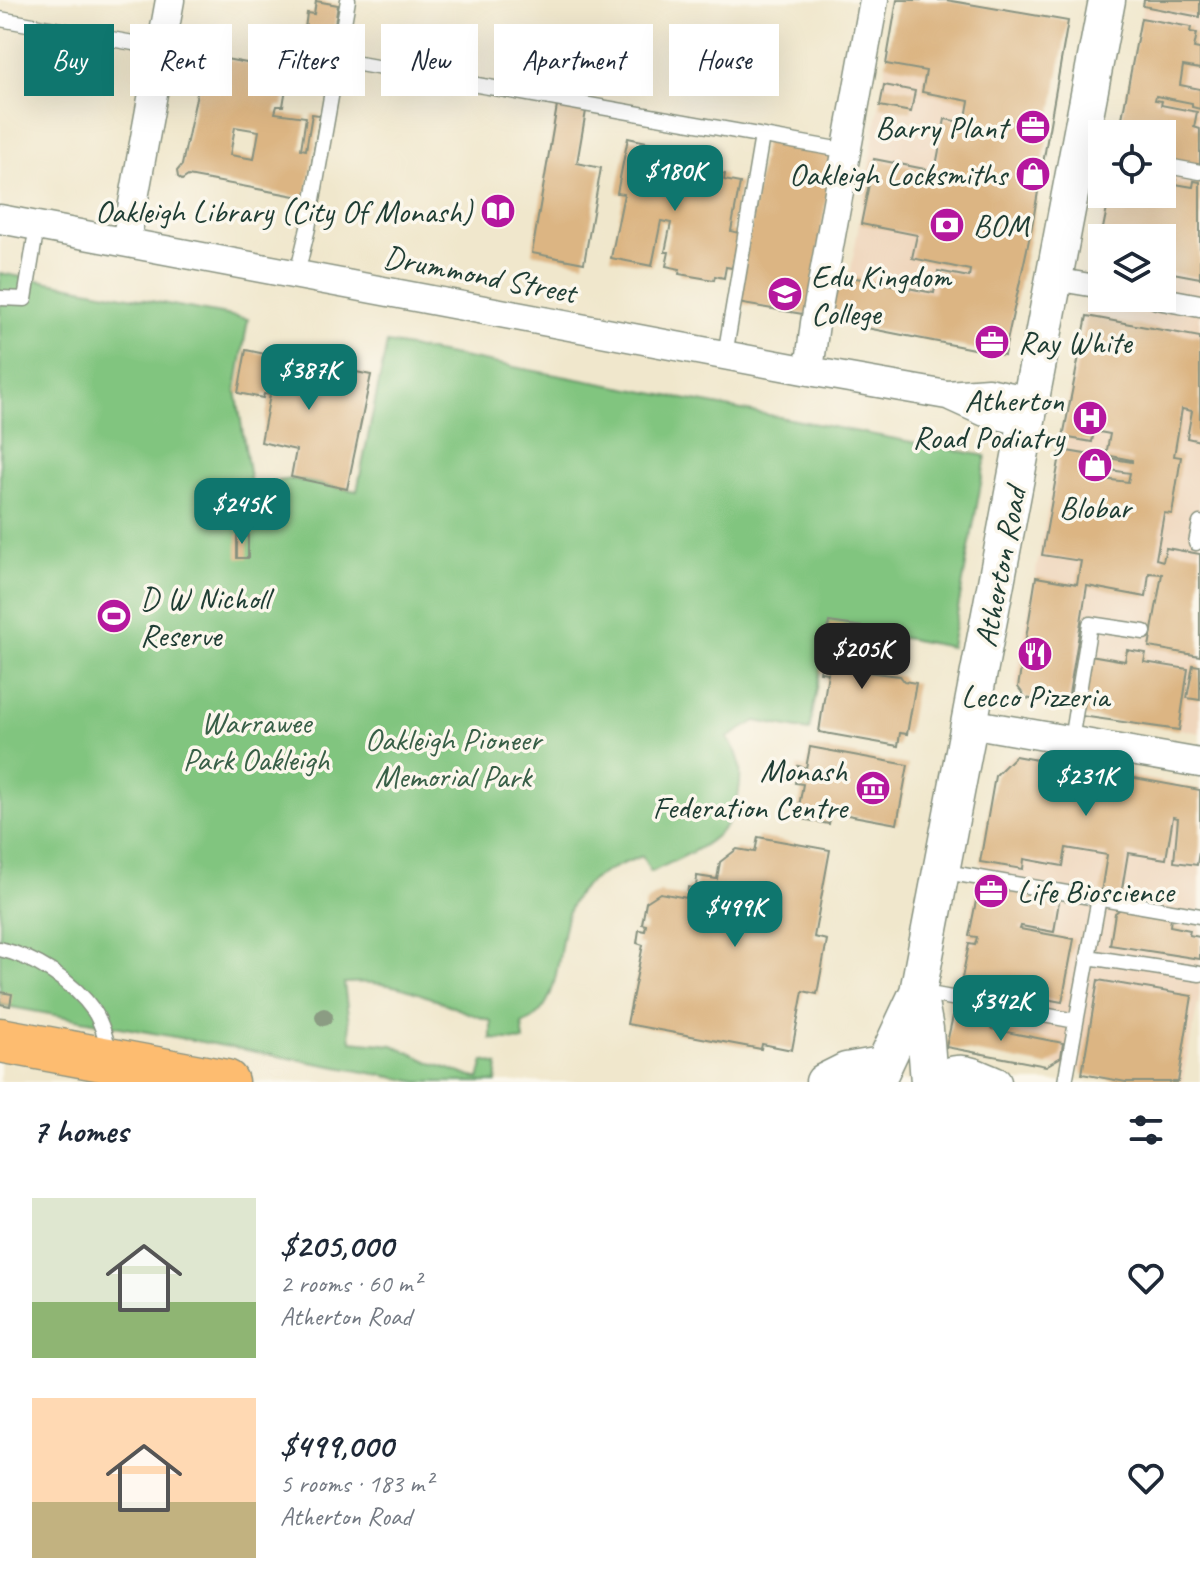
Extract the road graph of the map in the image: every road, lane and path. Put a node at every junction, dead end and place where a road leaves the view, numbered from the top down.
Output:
1 (170, 0) edge
2 (348, 0) edge
3 (874, 0) edge
4 (1107, 0) edge
5 (0, 19) edge
6 (166, 24) edge
7 (344, 24) edge
8 (130, 42) edge
9 (365, 65) edge
10 (152, 96) edge
11 (330, 96) edge
12 (1094, 120) edge
13 (762, 136) junction
14 (848, 151) junction
15 (1088, 159) edge
16 (1176, 168) edge
17 (1200, 172) edge
18 (0, 219) edge
19 (37, 226) junction
20 (126, 242) junction
21 (297, 274) junction
22 (1054, 279) junction
23 (1088, 285) edge
24 (0, 298) edge
25 (1176, 302) edge
26 (1200, 306) edge
27 (725, 355) junction
28 (809, 371) junction
29 (1029, 411) junction
30 (1200, 523) edge
31 (1196, 543) dead end
32 (1144, 632) dead end
33 (969, 723) junction
34 (1071, 740) junction
35 (1200, 763) edge
36 (939, 871) junction
37 (1099, 898) junction
38 (1200, 916) edge
39 (0, 949) edge
40 (1088, 957) junction
41 (1200, 974) edge
42 (918, 992) junction
43 (1076, 1021) junction
44 (0, 1040) edge
45 (112, 1061) junction
46 (879, 1073) edge
47 (929, 1081) edge
48 (226, 1082) edge
49 (824, 1082) edge
50 (997, 1082) edge
51 (1065, 1082) edge

1 - 6 street
2 - 7 lane
3 - 14 street
4 - 12 street, Atherton Road
5 - 8 lane
9 - 13 lane
10 - 20 street
11 - 21 lane
13 - 14 lane
13 - 27 lane
14 - 28 street
15 - 22 street, Atherton Road
16 - 17 lane
18 - 19 street, Drummond Street
19 - 20 street, Drummond Street
19 - 24 lane
20 - 21 street, Drummond Street
21 - 27 street, Drummond Street
22 - 23 street
22 - 29 street, Atherton Road
25 - 26 street
27 - 28 street, Drummond Street
28 - 29 street, Drummond Street
29 - 33 street, Atherton Road
30 - 31 lane
32 - 34 lane
33 - 34 street
33 - 36 street, Atherton Road
34 - 35 street
36 - 37 lane
36 - 42 street, Atherton Road
37 - 38 lane
37 - 40 lane
39 - 45 lane
40 - 41 lane
40 - 43 lane
42 - 43 lane
42 - 46 street, Atherton Road
42 - 47 street, Atherton Road
43 - 51 lane
44 - 45 highway
45 - 48 highway
46 - 49 street
47 - 50 street

